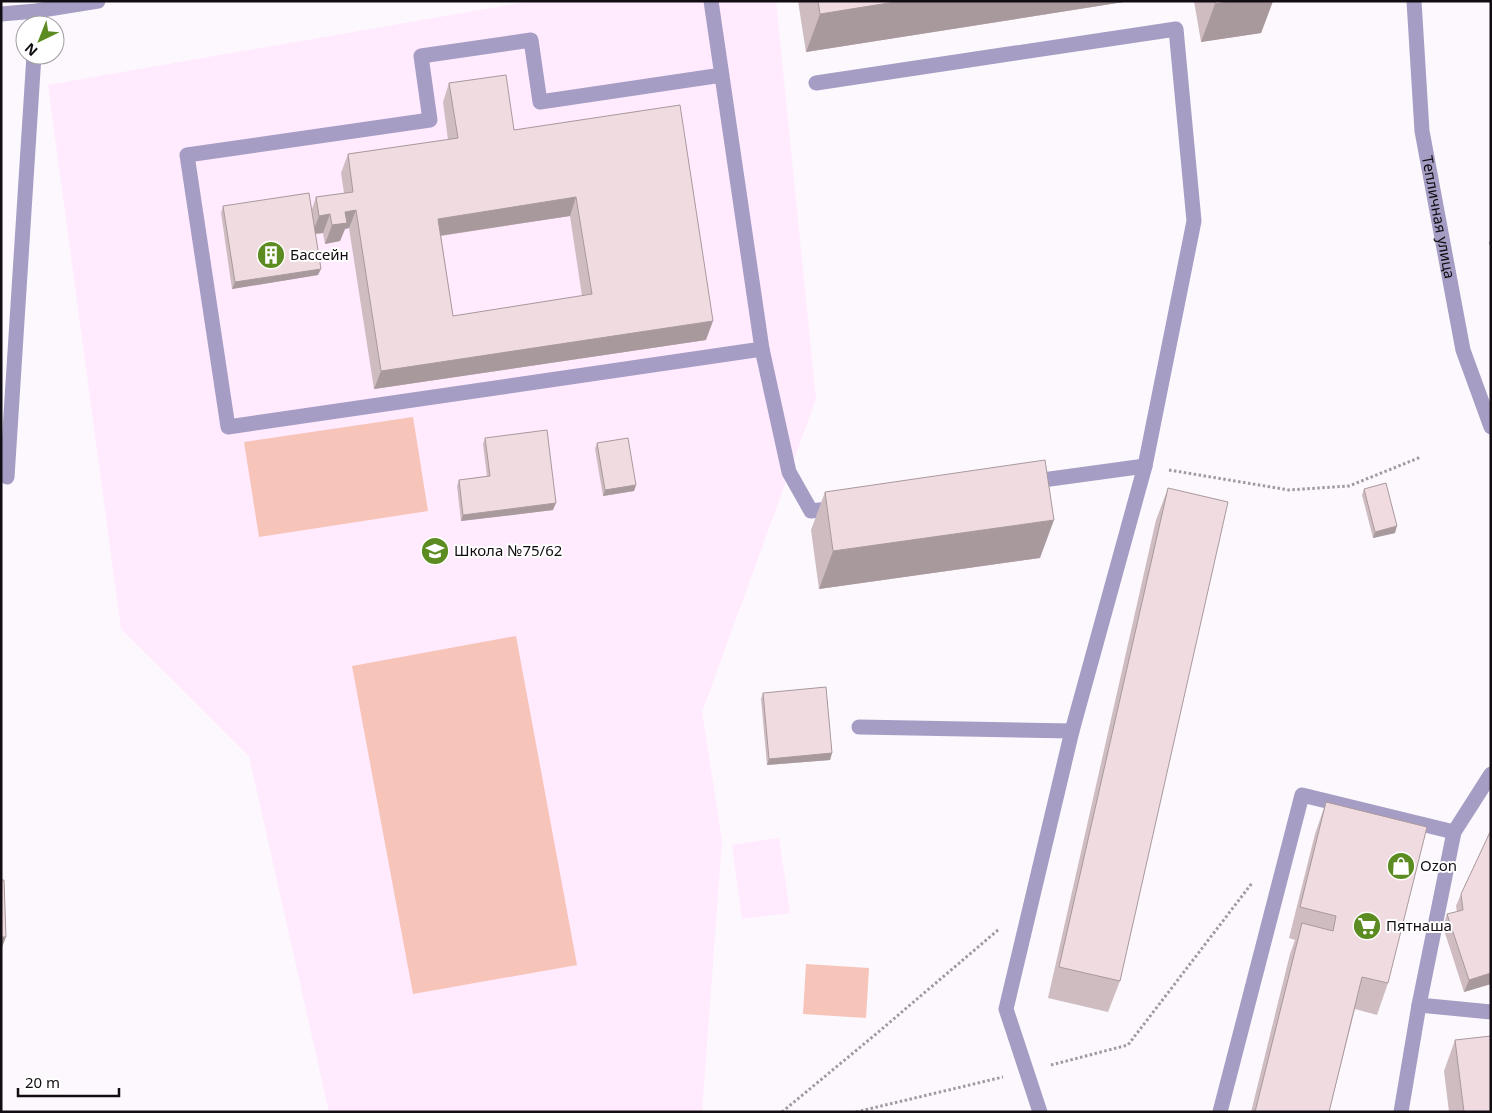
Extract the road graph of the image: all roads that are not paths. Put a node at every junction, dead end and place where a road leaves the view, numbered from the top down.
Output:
1 (98, 1) edge
2 (711, 1) edge
3 (1414, 1) edge
4 (1, 14) edge
5 (47, 15) edge
6 (15, 16) edge
7 (33, 65) edge
8 (722, 75) junction
9 (816, 83) dead end
10 (762, 349) junction
11 (1491, 427) edge
12 (1146, 466) junction
13 (7, 477) dead end
14 (1018, 483) edge
15 (851, 506) edge
16 (859, 727) dead end
17 (1072, 732) junction
18 (1491, 774) edge
19 (1454, 832) junction
20 (1419, 1005) junction
21 (1491, 1012) edge
22 (1040, 1112) edge
23 (1220, 1112) edge
24 (1401, 1112) edge

1 - 5 street
2 - 8 street
3 - 11 street, Тепличная улица
4 - 6 street
7 - 13 street
8 - 10 street
8 - 10 street
9 - 12 street
10 - 15 street
12 - 14 street
12 - 17 street
16 - 17 street
17 - 22 street
18 - 19 street
19 - 20 street
19 - 23 street
20 - 21 street
20 - 24 street

